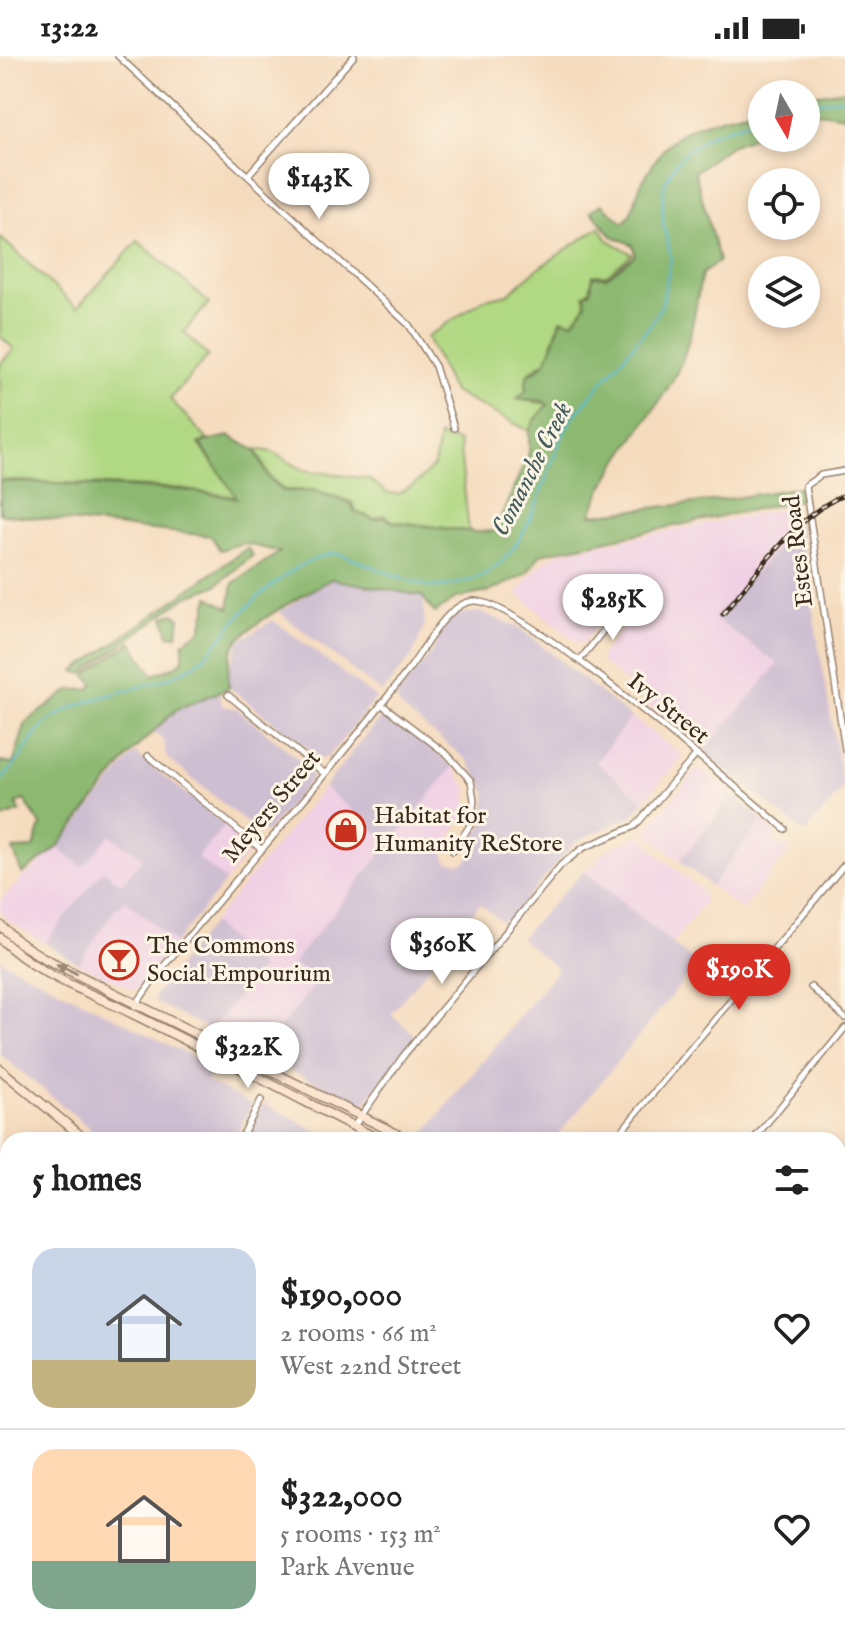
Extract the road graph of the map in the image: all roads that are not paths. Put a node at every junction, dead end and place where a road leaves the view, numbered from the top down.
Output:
1 (118, 56) edge
2 (354, 56) edge
3 (248, 175) junction
4 (454, 428) dead end
5 (845, 471) edge
6 (623, 606) dead end
7 (441, 623) joint
8 (579, 661) junction
9 (228, 695) dead end
10 (381, 704) junction
11 (845, 749) edge
12 (696, 755) junction
13 (148, 756) dead end
14 (324, 773) junction
15 (785, 829) dead end
16 (261, 849) junction
17 (453, 851) dead end
18 (845, 864) edge
19 (0, 925) edge
20 (0, 938) edge
21 (811, 987) dead end
22 (137, 1003) junction
23 (131, 1013) junction
24 (845, 1018) edge
25 (845, 1028) edge
26 (0, 1069) edge
27 (261, 1100) dead end
28 (359, 1115) junction
29 (353, 1126) junction
30 (76, 1132) edge
31 (244, 1132) edge
32 (365, 1132) edge
33 (393, 1132) edge
34 (621, 1132) edge
35 (760, 1132) edge

1 - 3 street
2 - 3 street
3 - 4 street
5 - 11 street, Estes Road
6 - 8 street
7 - 8 street, Ivy Street
7 - 10 street, Meyers Street
8 - 12 street, Ivy Street
9 - 14 street
10 - 14 street, Meyers Street
10 - 17 street
12 - 15 street, Ivy Street
12 - 28 street
13 - 16 street
14 - 16 street, Meyers Street
16 - 22 street, Meyers Street
18 - 34 street
22 -> 19 main road
20 - 23 main road
21 - 24 street
22 - 23 street, Meyers Street
22 - 28 main road
23 - 29 main road
25 - 35 street
26 - 30 main road
27 - 31 street
28 - 29 street
28 - 33 main road
29 - 32 main road

